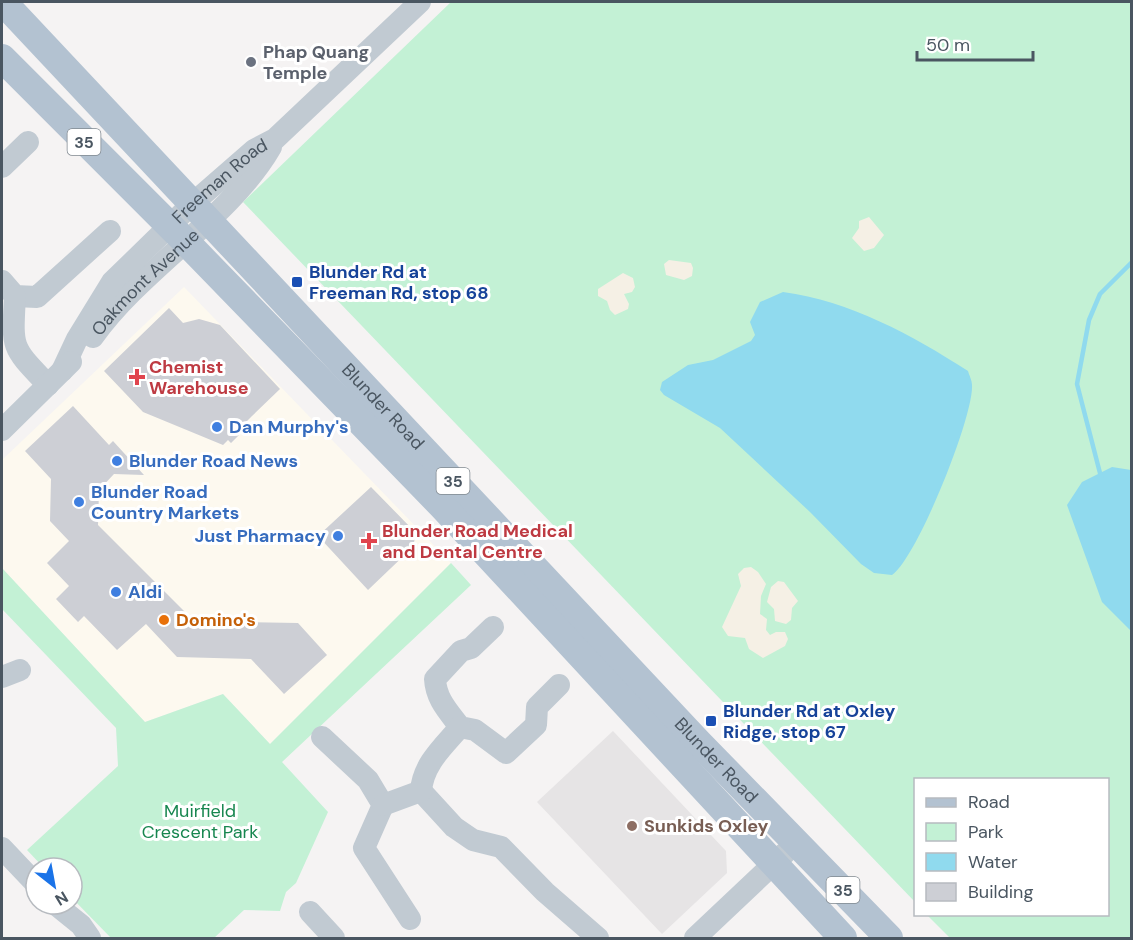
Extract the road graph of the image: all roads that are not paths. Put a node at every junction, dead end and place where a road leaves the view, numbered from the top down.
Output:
1 (3, 2) edge
2 (420, 2) edge
3 (2, 58) edge
4 (28, 142) dead end
5 (2, 167) edge
6 (200, 212) junction
7 (110, 231) dead end
8 (177, 233) junction
9 (8, 289) edge
10 (55, 378) junction
11 (2, 430) edge
12 (494, 627) dead end
13 (559, 685) dead end
14 (460, 727) junction
15 (322, 737) dead end
16 (421, 791) junction
17 (383, 805) junction
18 (796, 842) junction
19 (2, 848) edge
20 (772, 865) junction
21 (24, 872) edge
22 (310, 912) dead end
23 (70, 916) edge
24 (410, 919) dead end
25 (90, 939) edge
26 (334, 939) edge
27 (598, 939) edge
28 (695, 939) edge
29 (843, 939) edge
30 (889, 939) edge

1 - 6 main road, Blunder Road / 35
2 - 6 street, Freeman Road
3 - 8 main road, Blunder Road / 35
4 - 5 street
6 - 8 street, Oakmont Avenue
6 - 18 main road, Blunder Road / 35
7 - 9 street
8 - 10 street, Oakmont Avenue
8 - 20 main road, Blunder Road / 35
9 - 10 street
10 - 11 street, Oakmont Avenue
12 - 14 street
13 - 14 street
14 - 16 street
15 - 17 street
16 - 17 street
16 - 27 street
17 - 24 street
18 - 20 street
18 - 30 main road, Blunder Road / 35
19 - 21 street
20 - 28 street
20 - 29 main road, Blunder Road / 35
22 - 26 street
23 - 25 street

